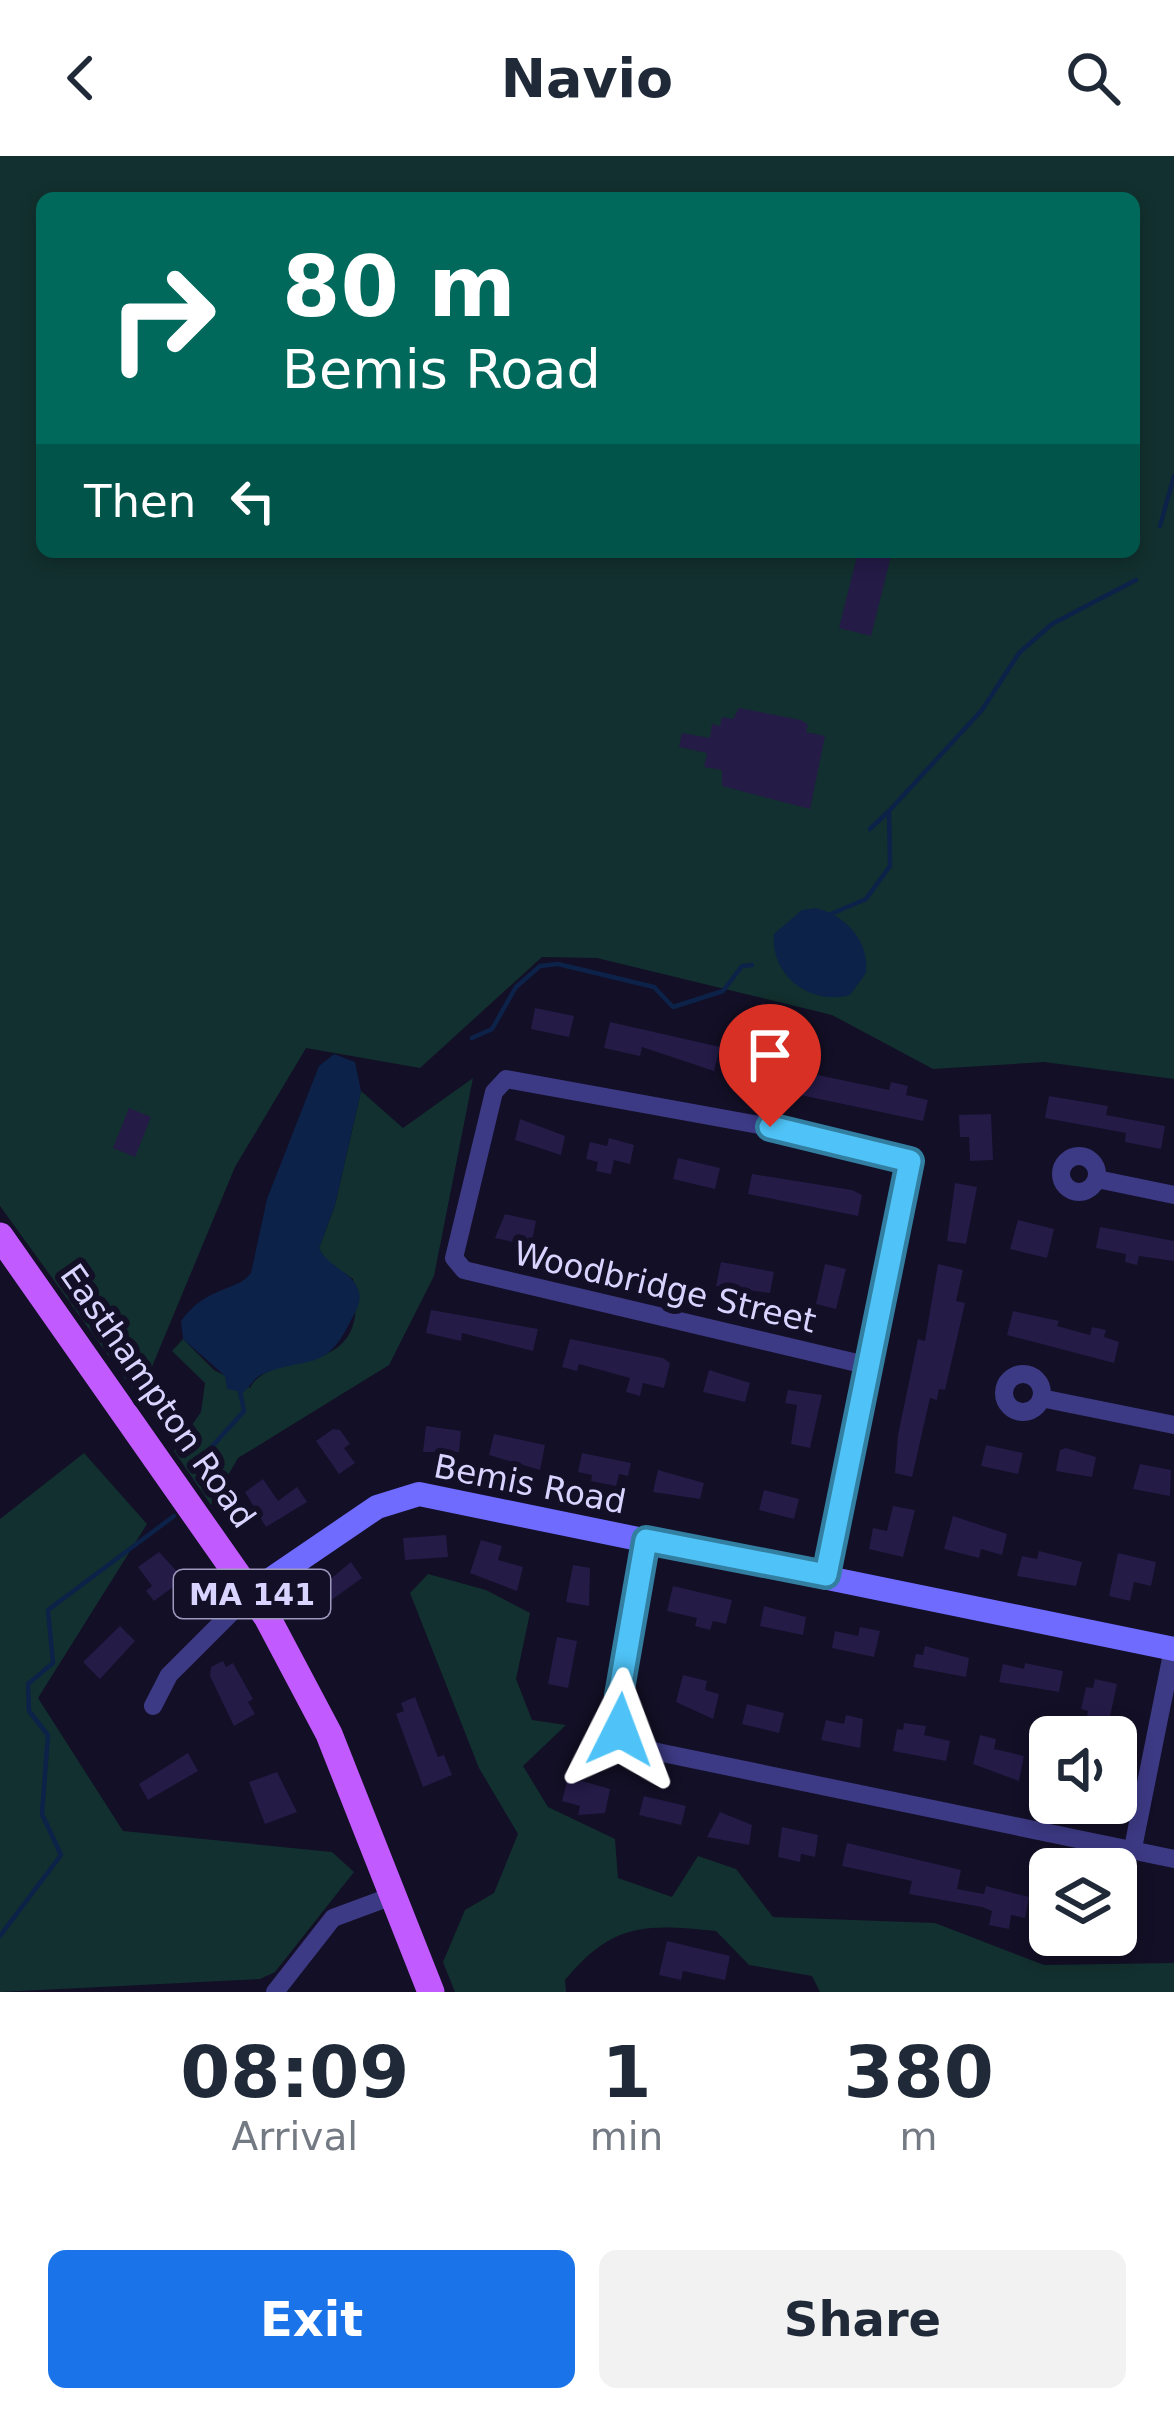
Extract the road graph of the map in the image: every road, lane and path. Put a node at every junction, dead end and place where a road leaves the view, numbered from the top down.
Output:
1 (1097, 1179) dead end
2 (1174, 1195) edge
3 (0, 1236) edge
4 (870, 1366) junction
5 (1041, 1399) dead end
6 (1174, 1425) edge
7 (646, 1540) junction
8 (826, 1575) junction
9 (251, 1592) junction
10 (1173, 1649) edge
11 (154, 1706) dead end
12 (1133, 1848) joint
13 (1137, 1849) edge
14 (1174, 1859) edge
15 (395, 1895) junction
16 (275, 1992) edge
17 (431, 1992) edge

1 - 2 street
3 - 9 main road, Easthampton Road / MA 141
4 - 4 street, Woodbridge Street
4 - 8 street
5 - 6 street
7 - 8 street, Bemis Road
7 - 9 street, Bemis Road
7 - 12 street
8 - 10 street, Bemis Road
9 - 11 street
9 - 15 main road, Easthampton Road / MA 141
10 - 12 street
13 - 14 street
15 - 16 street
15 - 17 main road, Easthampton Road / MA 141

